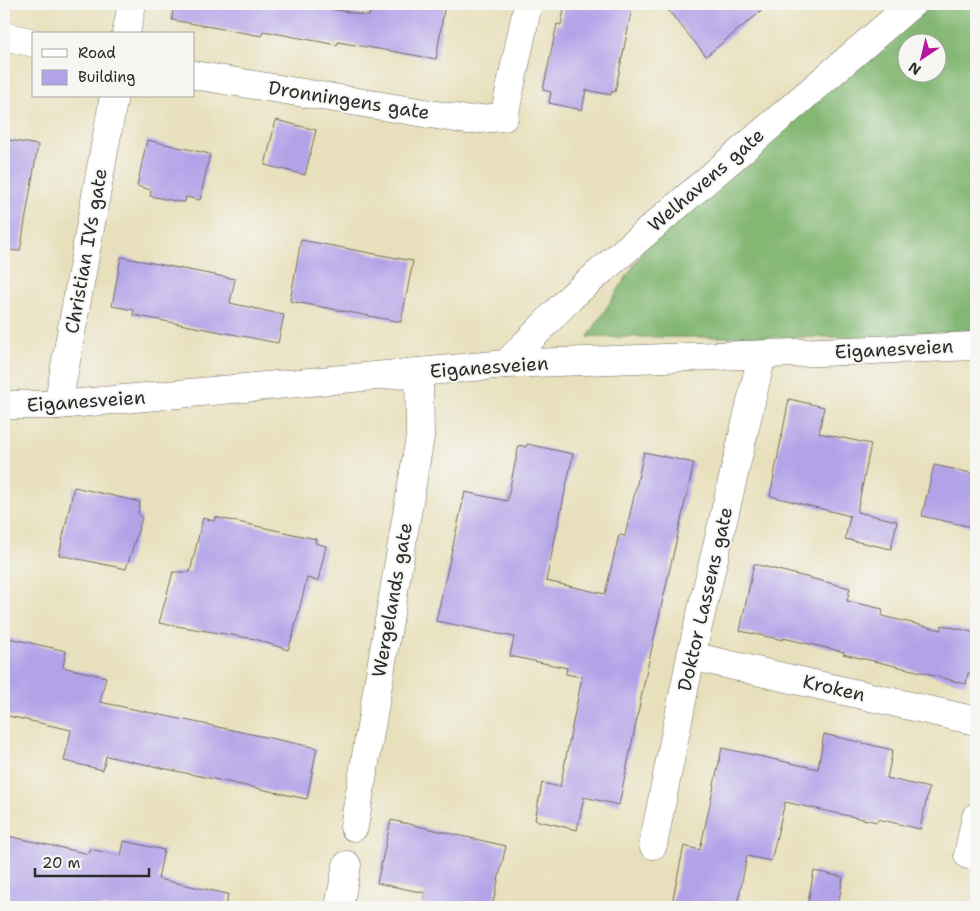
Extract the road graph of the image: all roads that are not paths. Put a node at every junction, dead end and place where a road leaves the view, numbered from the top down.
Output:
1 (132, 4) edge
2 (528, 4) edge
3 (912, 4) edge
4 (126, 32) edge
5 (4, 36) edge
6 (32, 43) edge
7 (195, 75) edge
8 (114, 98) edge
9 (976, 346) edge
10 (762, 355) junction
11 (506, 364) junction
12 (419, 372) junction
13 (4, 405) edge
14 (58, 405) junction
15 (691, 656) junction
16 (976, 721) edge
17 (976, 817) edge
18 (354, 827) dead end
19 (654, 845) dead end
20 (976, 856) edge
21 (347, 865) dead end
22 (338, 907) edge

1 - 4 street
2 - 7 street, Dronningens gate
3 - 11 street, Welhavens gate
5 - 6 street
8 - 14 street, Christian IVs gate
9 - 10 street, Eiganesveien
10 - 11 street, Eiganesveien
10 - 15 street, Doktor Lassens gate
11 - 12 street, Eiganesveien
12 - 14 street, Eiganesveien
12 - 18 street, Wergelands gate
13 - 14 street, Eiganesveien
15 - 16 street, Kroken
15 - 19 street, Doktor Lassens gate
17 - 20 street
21 - 22 street

